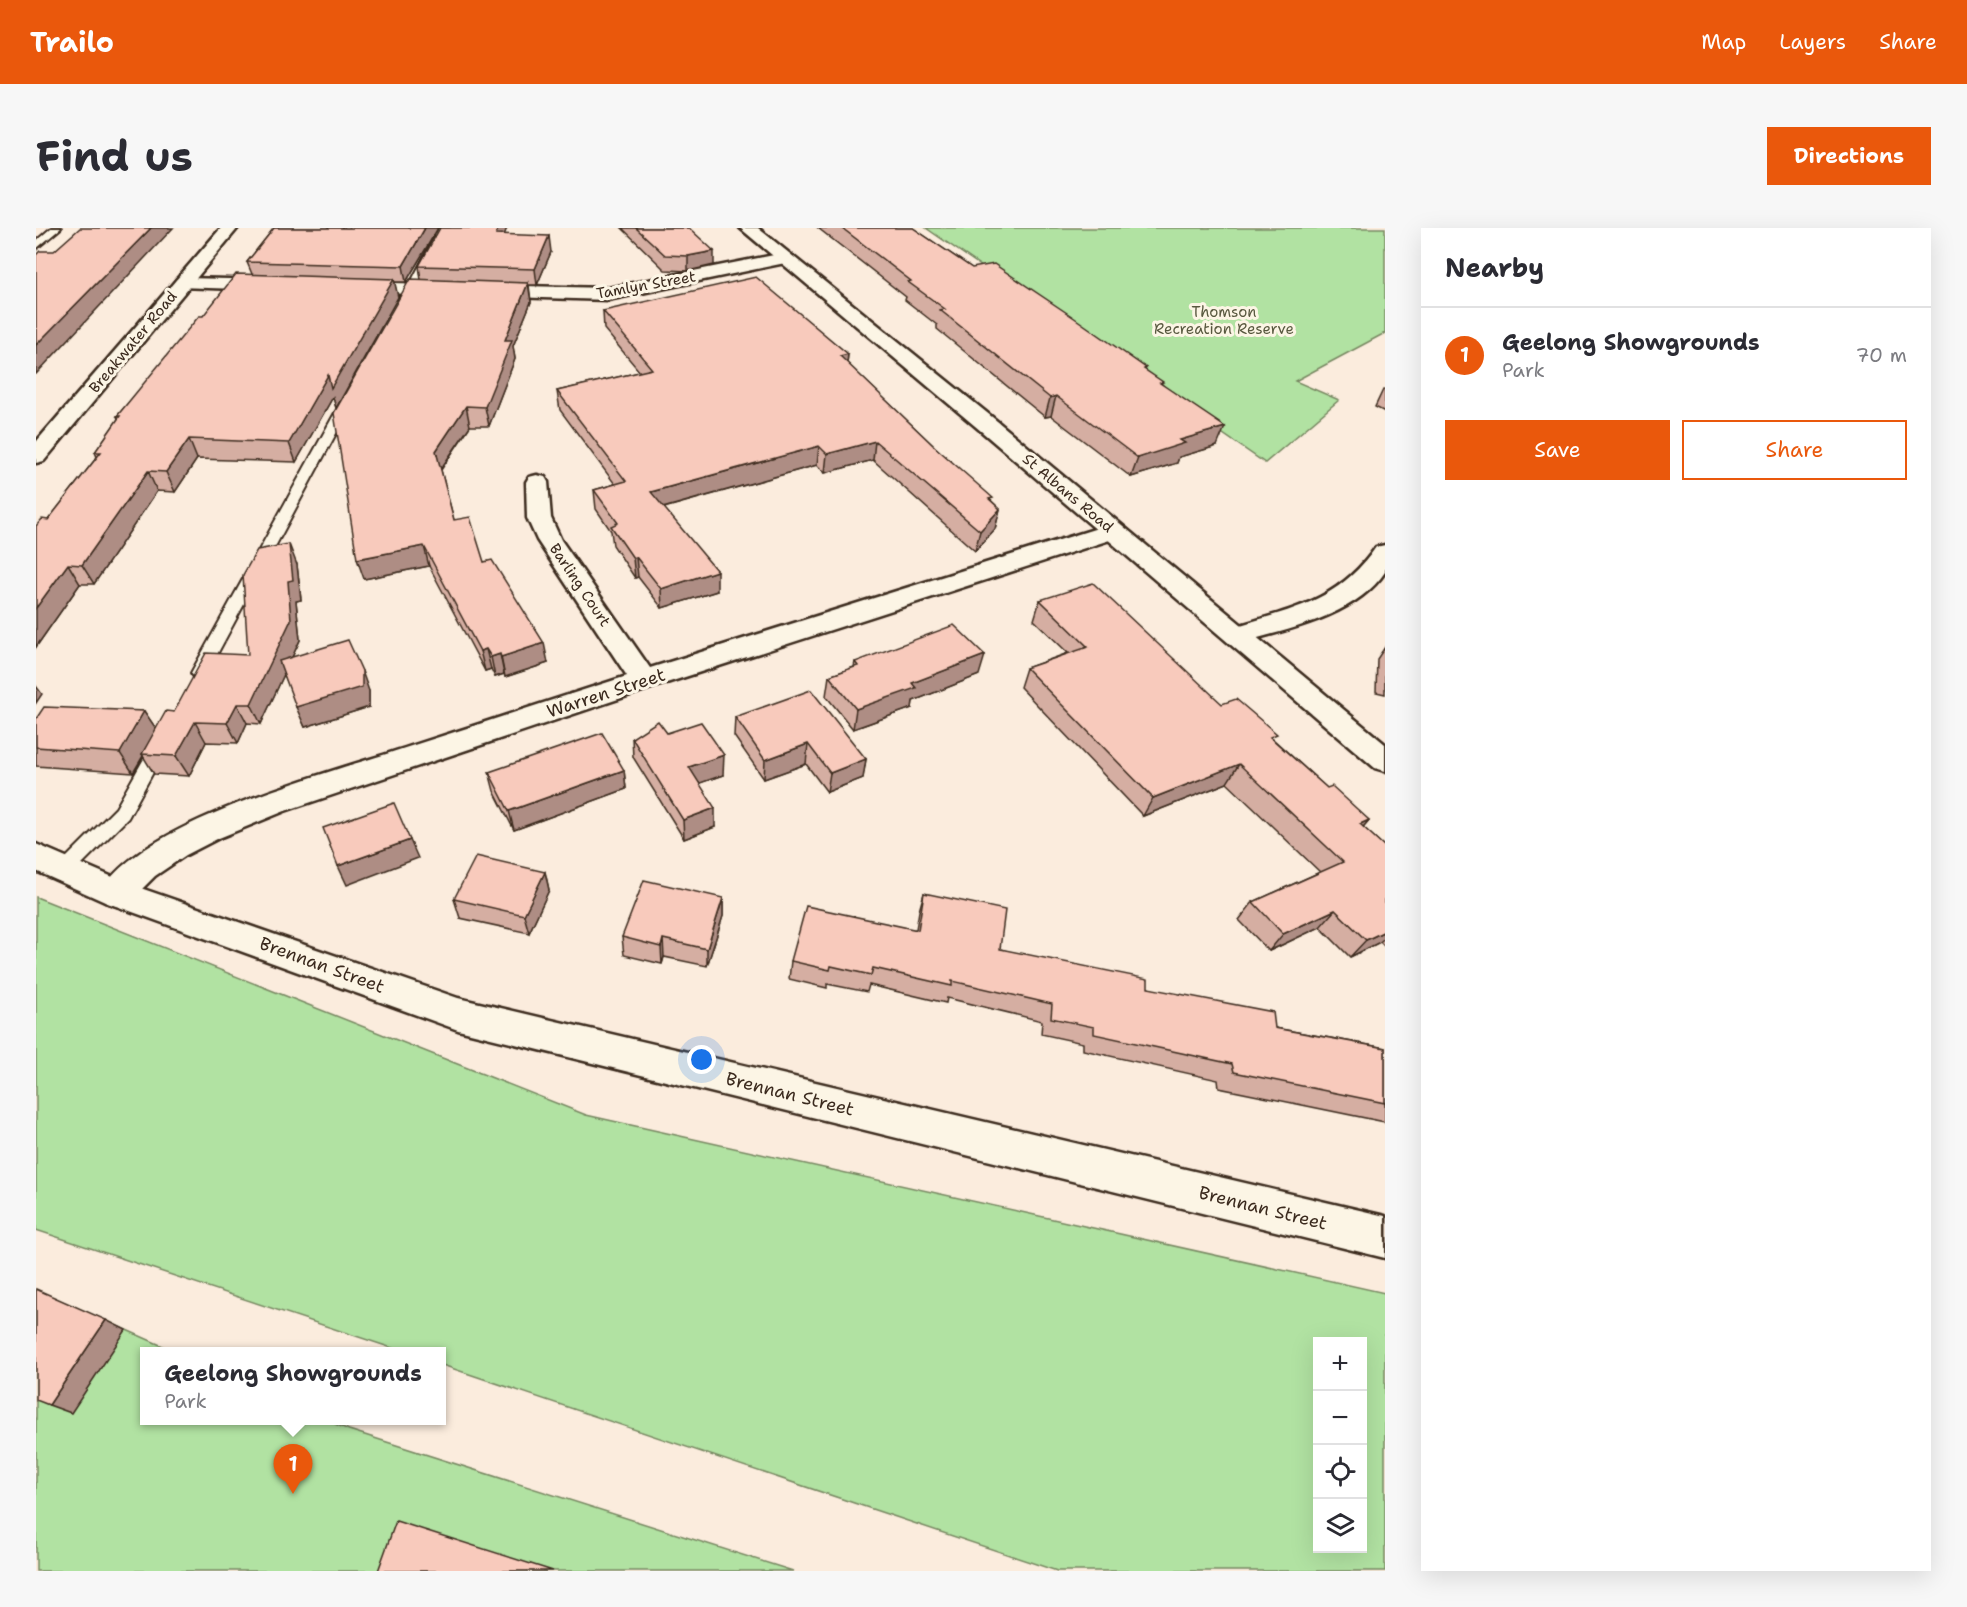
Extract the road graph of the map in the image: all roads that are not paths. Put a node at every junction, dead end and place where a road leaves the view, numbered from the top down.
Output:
1 (56, 228) edge
2 (230, 228) edge
3 (444, 228) edge
4 (748, 228) edge
5 (36, 246) edge
6 (784, 258) junction
7 (183, 283) junction
8 (286, 286) edge
9 (332, 287) edge
10 (412, 289) junction
11 (394, 316) edge
12 (355, 388) edge
13 (36, 456) edge
14 (537, 482) dead end
15 (1113, 531) junction
16 (1385, 552) edge
17 (1236, 635) junction
18 (644, 680) junction
19 (190, 689) edge
20 (168, 730) edge
21 (1385, 760) edge
22 (50, 864) edge
23 (117, 893) junction
24 (1385, 1237) edge

1 - 5 lane
2 - 7 street, Breakwater Road
3 - 10 lane
4 - 6 street, St Albans Road
6 - 10 street, Tamlyn Street
6 - 15 street, St Albans Road
7 - 8 street
7 - 13 street, Breakwater Road
9 - 10 street, Tamlyn Street
10 - 11 lane
12 - 19 lane
14 - 18 street, Barling Court
15 - 17 street, St Albans Road
15 - 18 street, Warren Street
16 - 17 street
17 - 21 street, St Albans Road
18 - 23 street, Warren Street
20 - 22 lane
22 - 23 street, Brennan Street
23 - 24 street, Brennan Street

